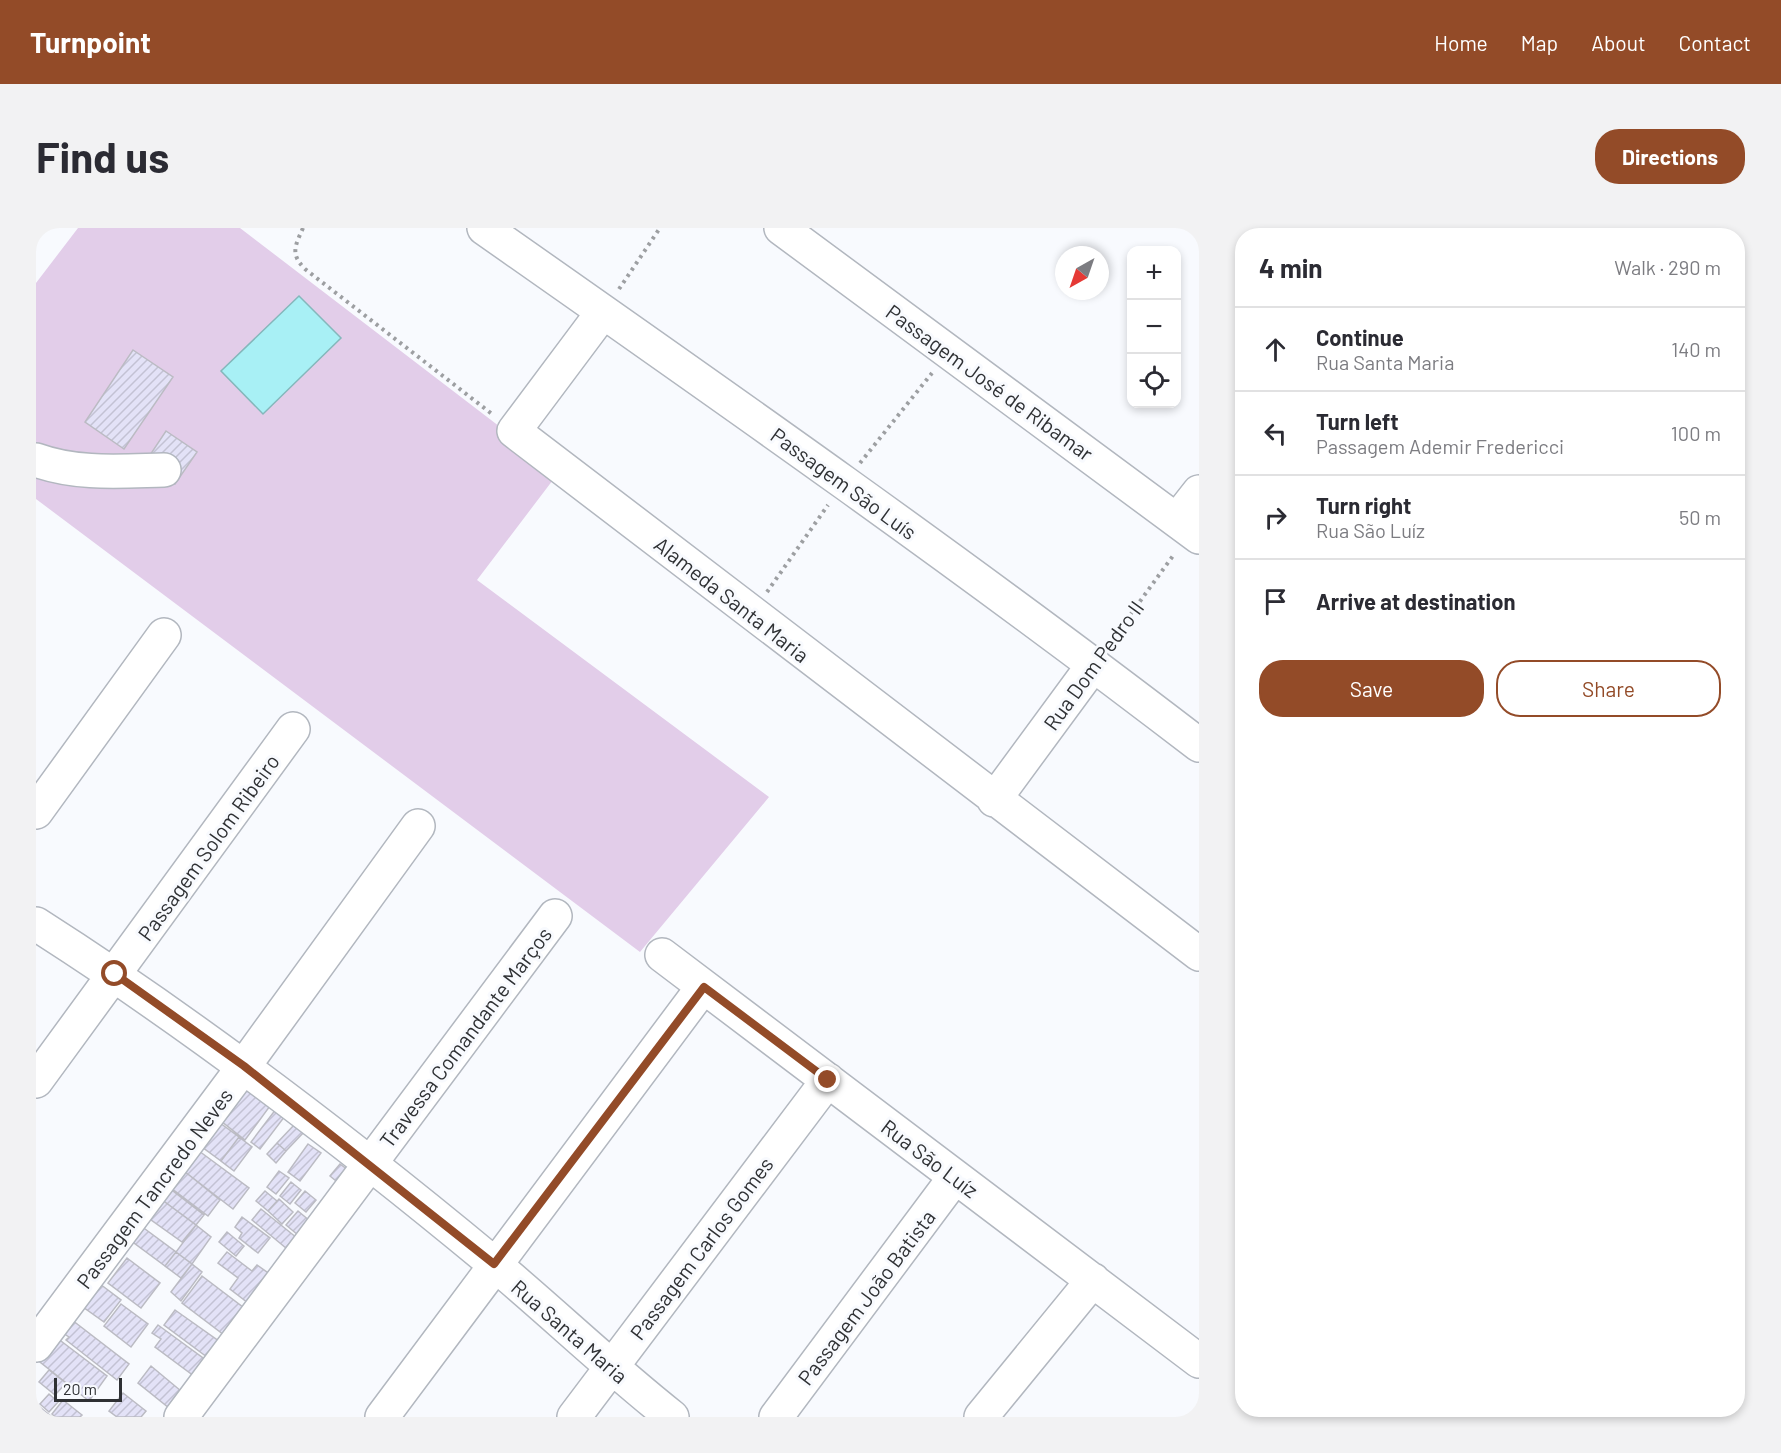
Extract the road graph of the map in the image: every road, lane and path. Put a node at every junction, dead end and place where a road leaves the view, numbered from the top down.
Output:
1 (303, 228) edge
2 (484, 228) edge
3 (660, 228) edge
4 (782, 228) edge
5 (603, 312) junction
6 (514, 431) junction
7 (36, 460) edge
8 (164, 470) dead end
9 (1199, 492) edge
10 (1189, 529) edge
11 (164, 635) dead end
12 (1094, 664) junction
13 (293, 729) dead end
14 (1199, 746) edge
15 (994, 800) junction
16 (36, 812) edge
17 (418, 826) dead end
18 (555, 916) dead end
19 (36, 924) edge
20 (1199, 954) edge
21 (662, 955) dead end
22 (115, 974) junction
23 (704, 987) junction
24 (244, 1066) junction
25 (828, 1080) junction
26 (36, 1081) edge
27 (369, 1165) junction
28 (955, 1177) junction
29 (494, 1264) junction
30 (1093, 1281) junction
31 (36, 1345) edge
32 (1199, 1361) edge
33 (610, 1368) junction
34 (181, 1417) edge
35 (381, 1417) edge
36 (574, 1417) edge
37 (672, 1417) edge
38 (776, 1417) edge
39 (981, 1417) edge

1 - 6 path
2 - 5 street, Passagem São Luís
3 - 5 path
4 - 10 street, Passagem José de Ribamar
5 - 6 street
5 - 12 street, Passagem São Luís
6 - 15 street, Alameda Santa Maria
7 - 8 street
9 - 10 street
10 - 12 path, Rua Dom Pedro II
11 - 16 street
12 - 14 street, Passagem São Luís
12 - 15 street, Rua Dom Pedro II
13 - 22 street, Passagem Solom Ribeiro
15 - 20 street, Alameda Santa Maria
17 - 24 street, Passagem Tancredo Neves
18 - 27 street, Travessa Comandante Marços
19 - 22 street, Rua Santa Maria
21 - 23 street, Rua São Luíz
22 - 24 street, Rua Santa Maria
22 - 26 street, Passagem Solom Ribeiro
23 - 25 street, Rua São Luíz
23 - 29 street
24 - 27 street, Rua Santa Maria
24 - 31 street, Passagem Tancredo Neves
25 - 28 street, Rua São Luíz
25 - 33 street, Passagem Carlos Gomes
27 - 29 street, Rua Santa Maria
27 - 34 street, Travessa Comandante Marços
28 - 30 street, Rua São Luíz
28 - 38 street, Passagem João Batista
29 - 33 street, Rua Santa Maria
29 - 35 street
30 - 32 street, Rua São Luíz
30 - 39 street
33 - 36 street, Passagem Carlos Gomes
33 - 37 street, Rua Santa Maria

